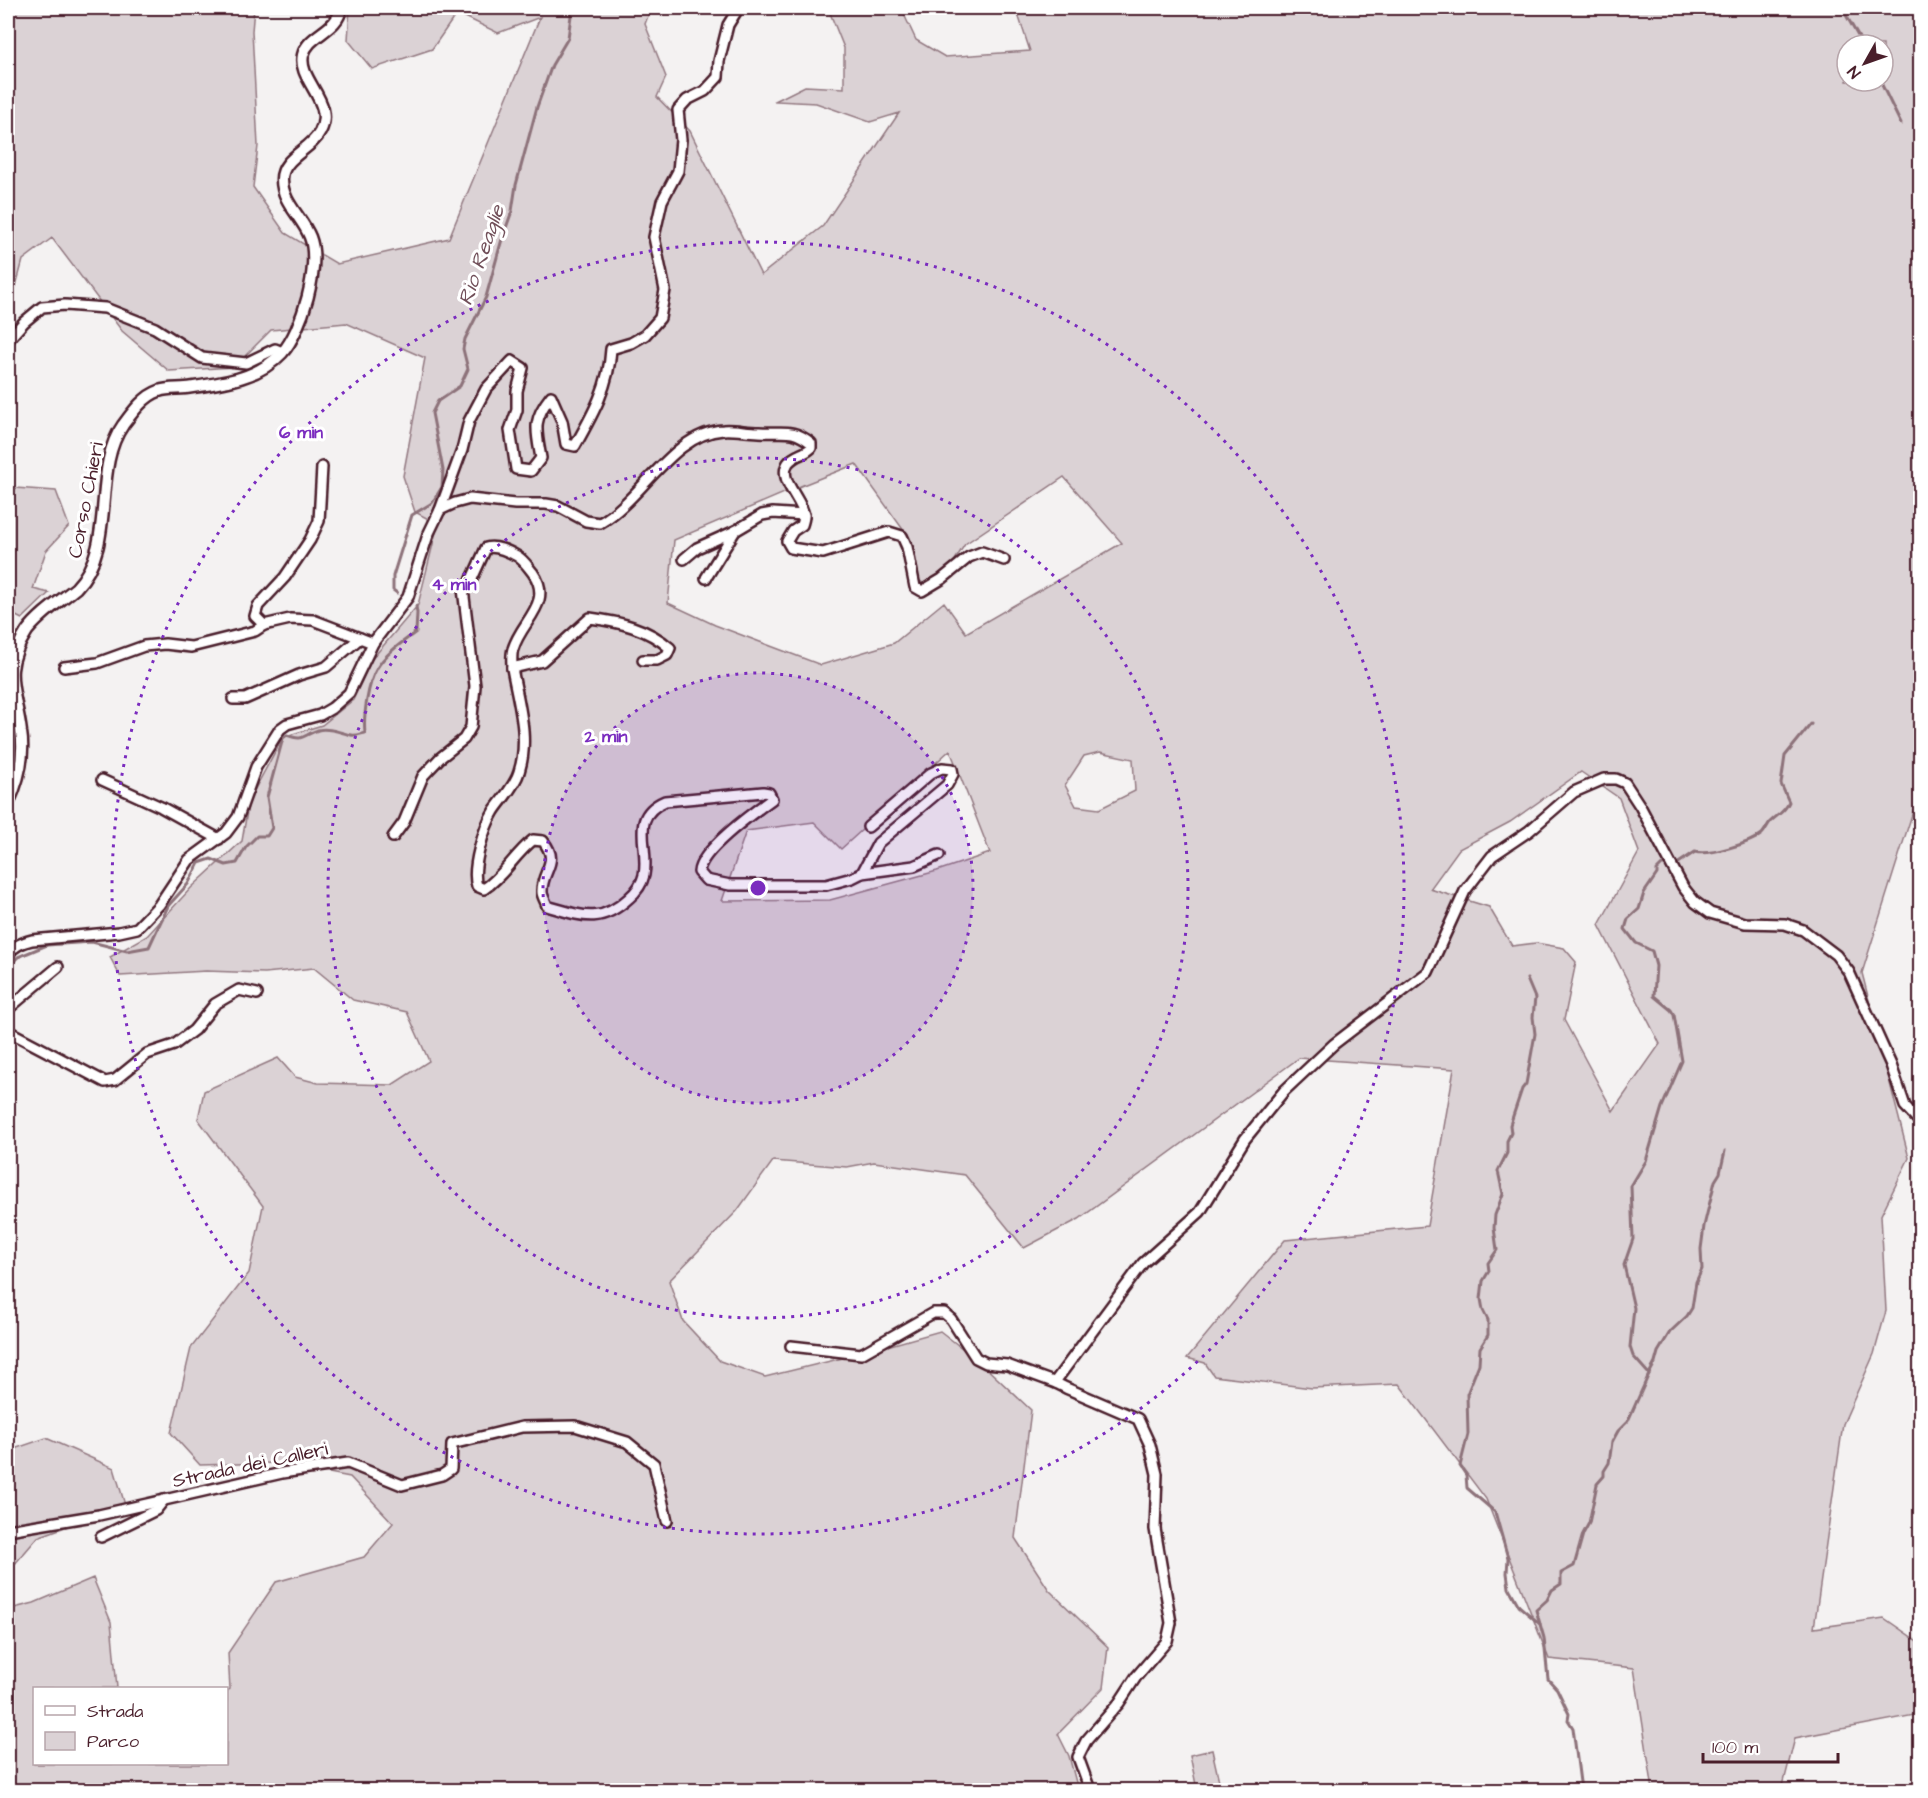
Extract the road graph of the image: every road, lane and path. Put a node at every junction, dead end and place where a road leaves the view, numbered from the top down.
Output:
1 (341, 8) edge
2 (736, 12) dead end
3 (8, 340) edge
4 (282, 352) junction
5 (322, 467) dead end
6 (440, 510) junction
7 (804, 515) junction
8 (735, 531) junction
9 (684, 559) dead end
10 (1004, 560) dead end
11 (706, 578) dead end
12 (264, 625) junction
13 (360, 638) junction
14 (373, 643) junction
15 (643, 660) dead end
16 (64, 667) dead end
17 (512, 668) junction
18 (233, 699) dead end
19 (102, 780) dead end
20 (8, 804) edge
21 (868, 827) dead end
22 (393, 837) dead end
23 (219, 838) junction
24 (939, 855) dead end
25 (862, 873) junction
26 (8, 954) edge
27 (58, 967) dead end
28 (257, 994) dead end
29 (8, 1009) edge
30 (8, 1031) edge
31 (1920, 1122) edge
32 (791, 1346) dead end
33 (1056, 1383) junction
34 (164, 1500) junction
35 (667, 1521) dead end
36 (8, 1530) edge
37 (100, 1537) dead end
38 (1090, 1791) edge

1 - 4 main road, Corso Chieri
2 - 6 street
3 - 4 street
4 - 20 main road, Corso Chieri
5 - 12 street
6 - 7 street
6 - 14 street
7 - 8 street
7 - 10 street
8 - 9 street
8 - 11 street
12 - 13 street
12 - 16 street
13 - 14 street
13 - 18 street
14 - 23 street
15 - 17 street
17 - 22 street
17 - 25 street
19 - 23 street
21 - 25 street
23 - 26 street
24 - 25 street
27 - 29 street
28 - 30 street
31 - 33 street
32 - 33 street
33 - 38 street
34 - 35 street, Strada dei Calleri
34 - 36 street, Strada dei Calleri
34 - 37 street

